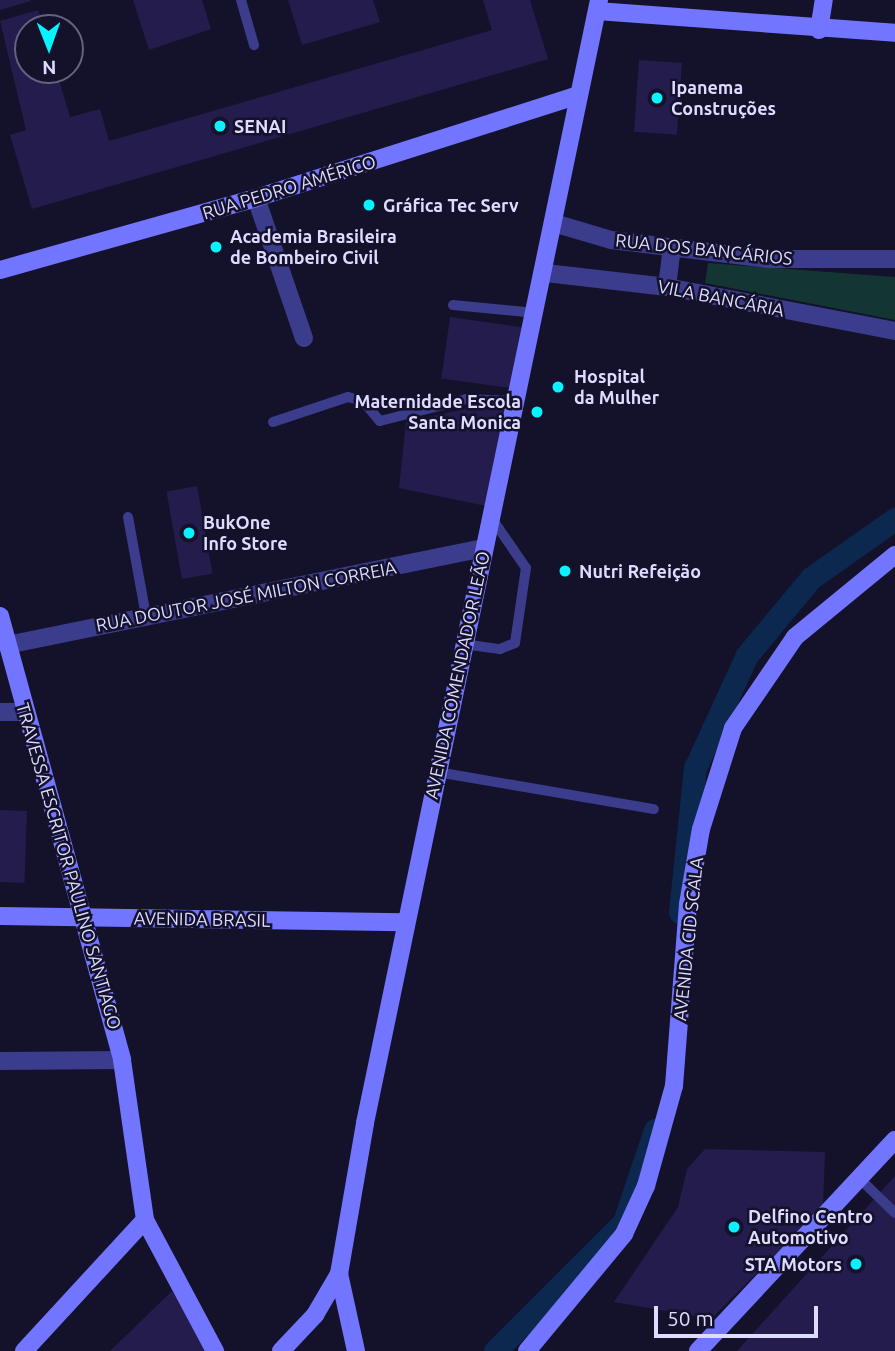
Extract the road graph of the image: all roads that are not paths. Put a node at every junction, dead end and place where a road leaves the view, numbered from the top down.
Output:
1 (241, 0) edge
2 (824, 0) edge
3 (598, 6) edge
4 (819, 30) junction
5 (895, 33) edge
6 (254, 45) dead end
7 (575, 96) junction
8 (256, 198) junction
9 (556, 223) junction
10 (672, 247) junction
11 (895, 259) edge
12 (0, 270) edge
13 (546, 273) junction
14 (667, 287) junction
15 (453, 305) dead end
16 (536, 314) junction
17 (895, 331) edge
18 (304, 338) dead end
19 (517, 401) junction
20 (272, 422) dead end
21 (128, 517) dead end
22 (491, 517) junction
23 (484, 548) junction
24 (895, 555) edge
25 (0, 615) edge
26 (146, 616) junction
27 (7, 645) junction
28 (463, 645) junction
29 (0, 712) edge
30 (26, 712) junction
31 (436, 772) junction
32 (654, 809) dead end
33 (0, 916) edge
34 (87, 918) junction
35 (404, 922) junction
36 (122, 1060) junction
37 (0, 1061) edge
38 (895, 1140) edge
39 (859, 1178) junction
40 (895, 1213) edge
41 (145, 1220) junction
42 (339, 1275) junction
43 (23, 1351) edge
44 (215, 1351) edge
45 (281, 1351) edge
46 (356, 1351) edge
47 (527, 1351) edge
48 (698, 1351) edge

1 - 6 lane
2 - 4 street
3 - 4 street
3 - 7 street, AVENIDA COMENDADOR LEÃO
4 - 5 street
7 - 8 street, RUA PEDRO AMÉRICO
7 - 9 street, AVENIDA COMENDADOR LEÃO
8 - 12 street, RUA PEDRO AMÉRICO
8 - 18 street
9 - 10 street, RUA DOS BANCÁRIOS
9 - 13 street, AVENIDA COMENDADOR LEÃO
10 - 11 street, RUA DOS BANCÁRIOS
10 - 14 street
13 - 14 street, VILA BANCÁRIA
13 - 16 street, AVENIDA COMENDADOR LEÃO
14 - 17 street, VILA BANCÁRIA
15 - 16 lane
16 - 19 street, AVENIDA COMENDADOR LEÃO
19 - 20 lane
19 - 22 street, AVENIDA COMENDADOR LEÃO
21 - 26 lane
22 - 23 street, AVENIDA COMENDADOR LEÃO
22 - 28 lane
23 - 26 street, RUA DOUTOR JOSÉ MILTON CORREIA
23 - 28 street, AVENIDA COMENDADOR LEÃO
24 - 47 street, AVENIDA CID SCALA
25 - 27 street, TRAVESSA ESCRITOR PAULINO SANTIAGO
26 - 27 street, RUA DOUTOR JOSÉ MILTON CORREIA
27 - 30 street, TRAVESSA ESCRITOR PAULINO SANTIAGO
28 - 31 street, AVENIDA COMENDADOR LEÃO
29 - 30 street
30 - 34 street, TRAVESSA ESCRITOR PAULINO SANTIAGO
31 - 32 lane
31 - 35 street, AVENIDA COMENDADOR LEÃO
33 - 34 street, AVENIDA BRASIL
34 - 35 street, AVENIDA BRASIL
34 - 36 street, TRAVESSA ESCRITOR PAULINO SANTIAGO
35 - 42 street, AVENIDA COMENDADOR LEÃO
36 - 37 street
36 - 41 street, TRAVESSA ESCRITOR PAULINO SANTIAGO
38 - 39 street
39 - 40 lane
39 - 48 street
41 - 43 street
41 - 44 street, TRAVESSA ESCRITOR PAULINO SANTIAGO
42 - 45 street
42 - 46 street, AVENIDA COMENDADOR LEÃO

